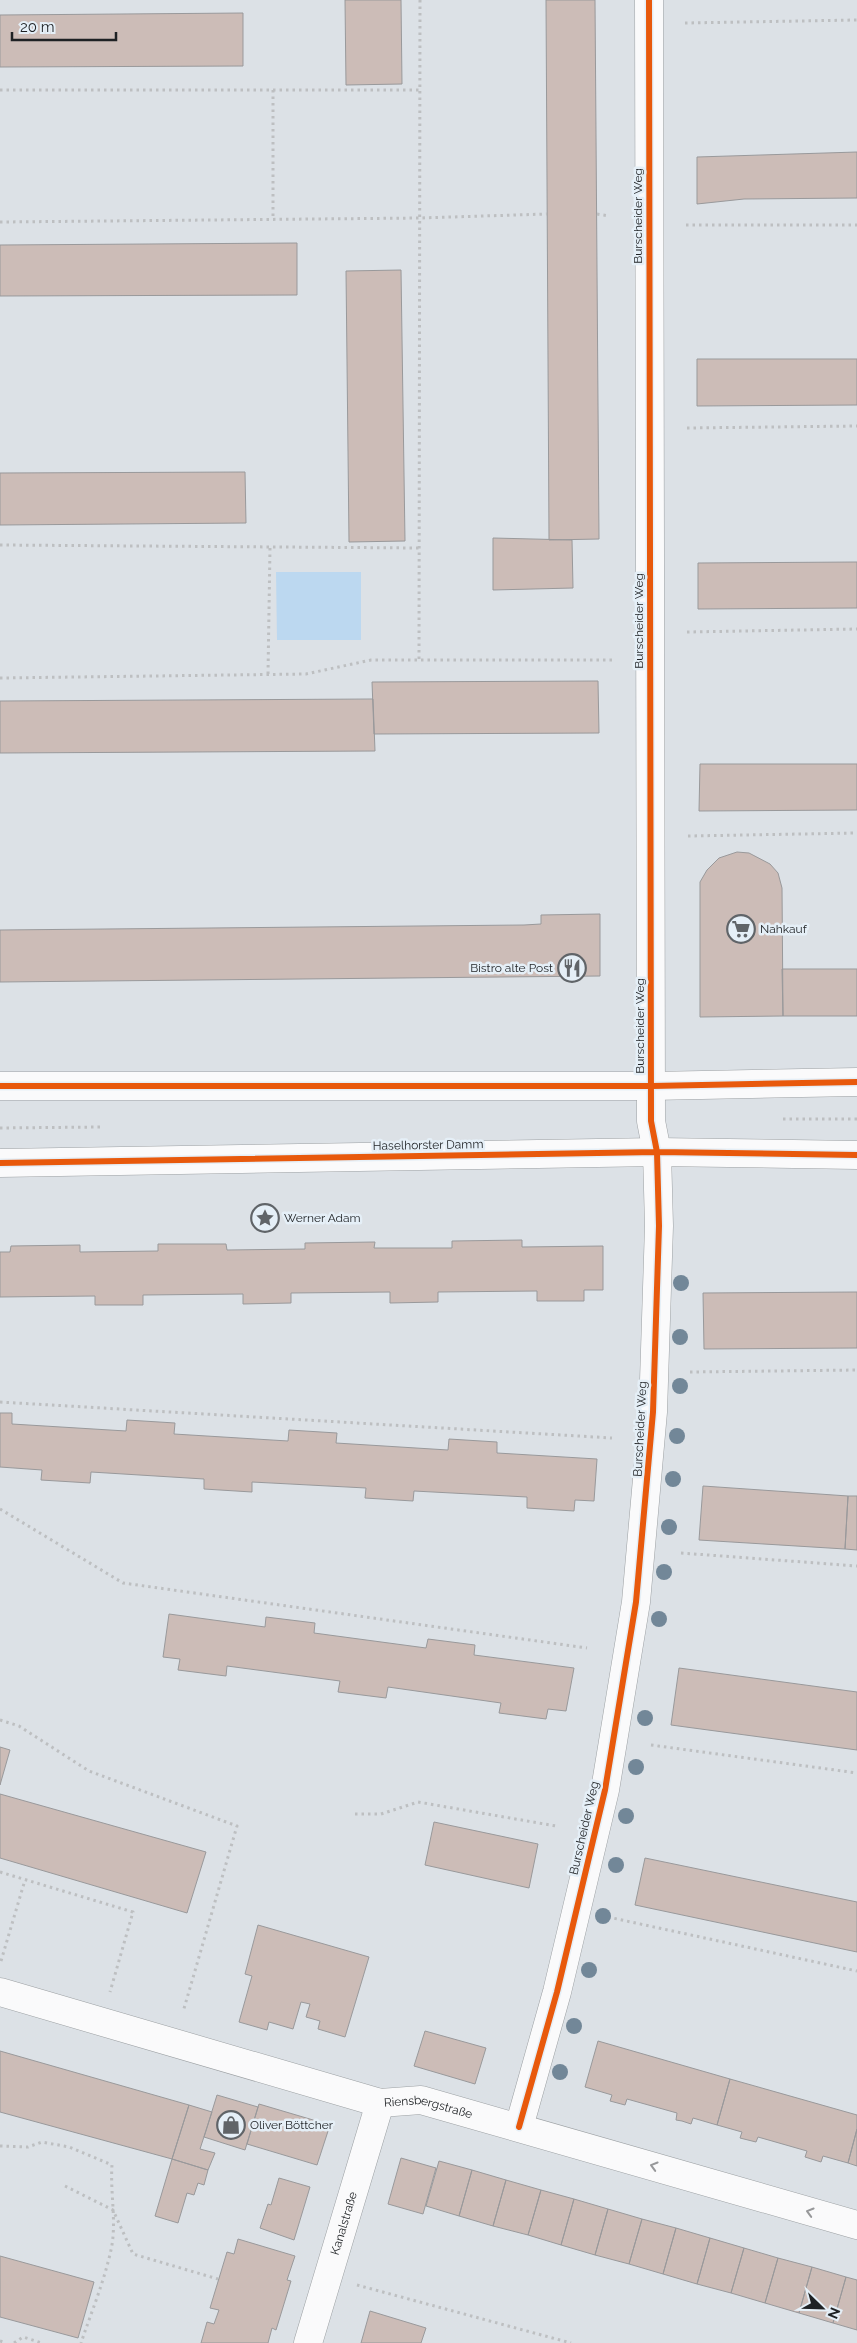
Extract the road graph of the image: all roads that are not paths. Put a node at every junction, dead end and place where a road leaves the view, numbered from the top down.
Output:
1 (649, 0) edge
2 (857, 1082) edge
3 (0, 1086) edge
4 (652, 1086) junction
5 (657, 1152) junction
6 (857, 1155) edge
7 (0, 1163) edge
8 (0, 1992) edge
9 (380, 2103) junction
10 (519, 2126) junction
11 (857, 2225) edge
12 (308, 2343) edge

1 - 4 street, Burscheider Weg
2 - 4 street
3 - 4 street
4 - 5 street, Burscheider Weg
5 - 6 street, Haselhorster Damm
5 - 7 street, Haselhorster Damm
5 - 10 street, Burscheider Weg
8 - 9 street, Riensbergstraße
9 - 10 street, Riensbergstraße
9 - 12 street, Kanalstraße
11 -> 10 street, Riensbergstraße

